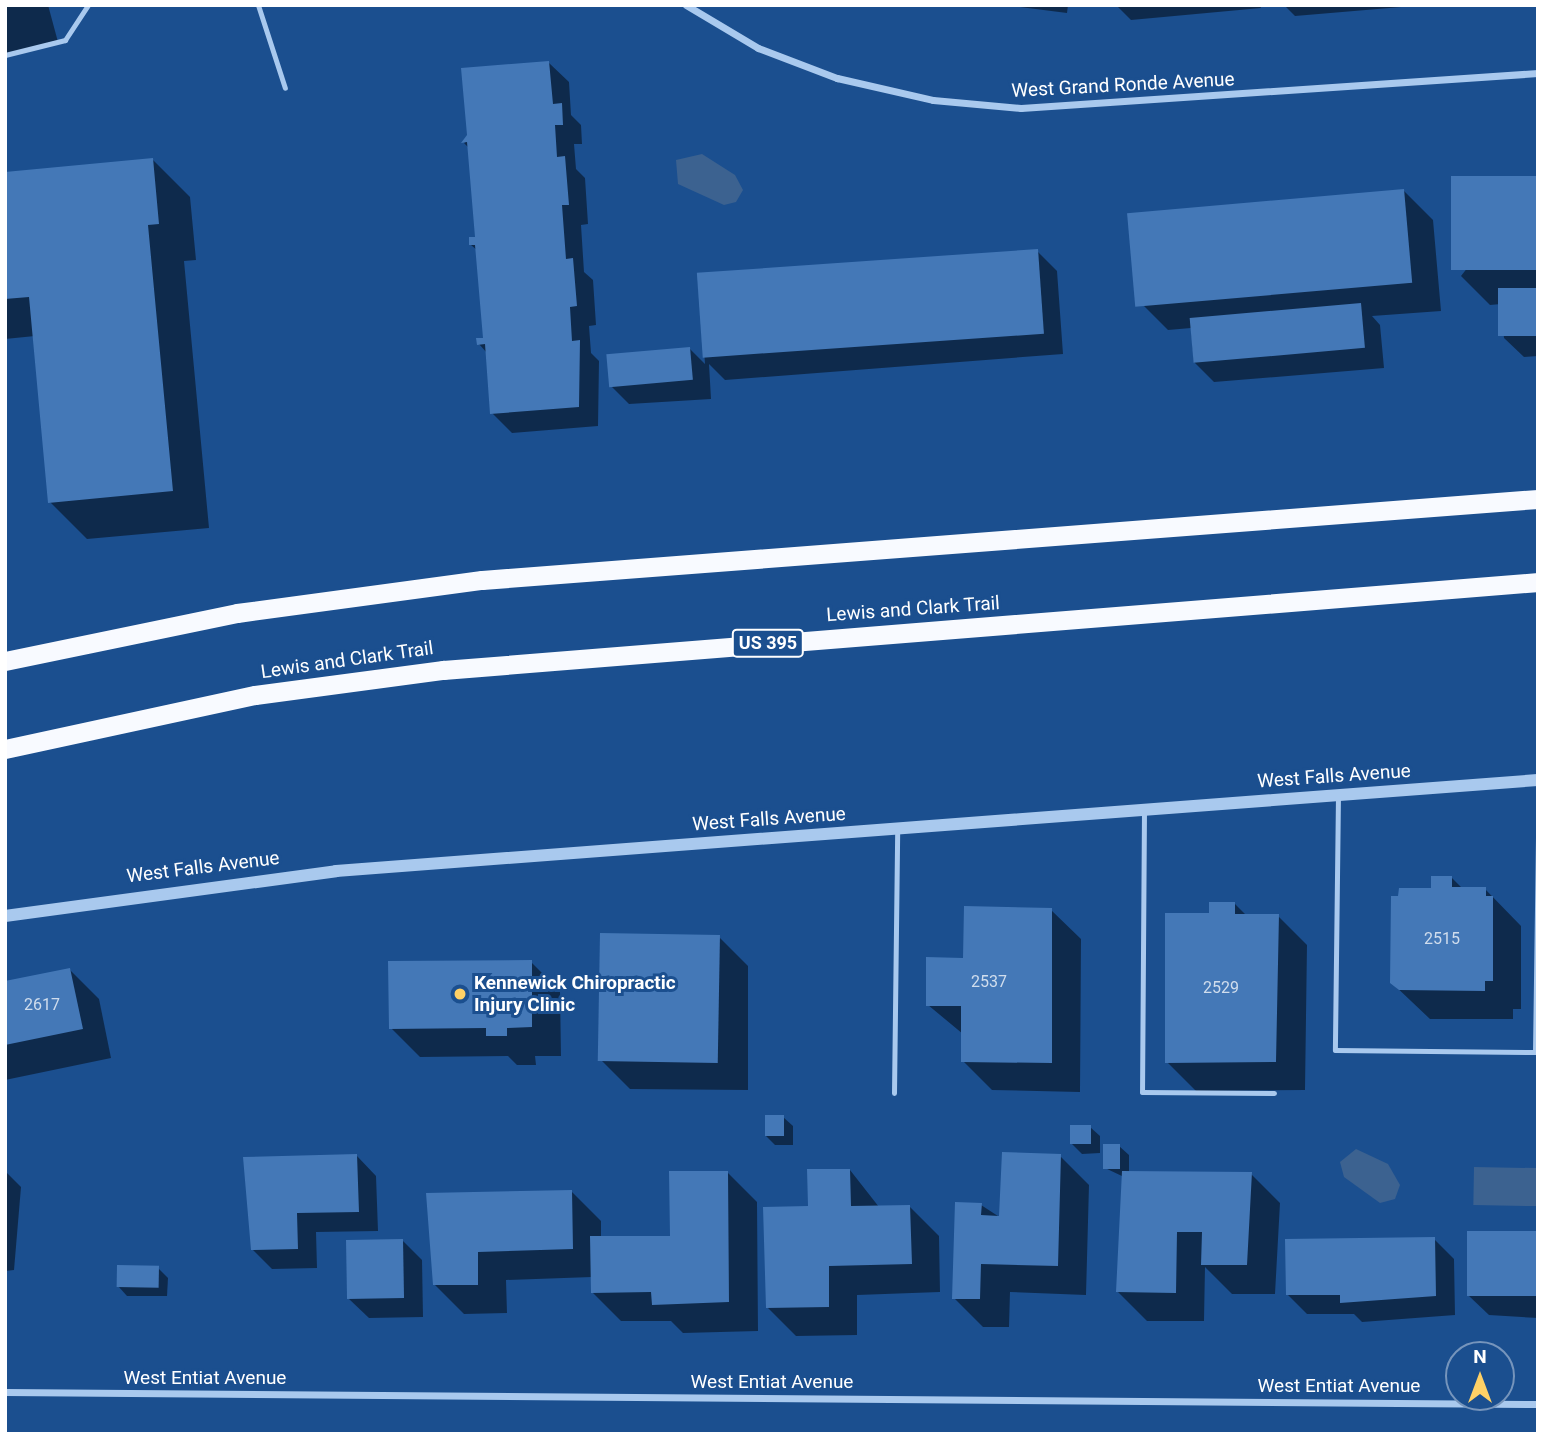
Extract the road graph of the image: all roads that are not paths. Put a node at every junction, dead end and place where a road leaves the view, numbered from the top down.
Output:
1 (88, 5) edge
2 (258, 5) edge
3 (686, 5) edge
4 (5, 55) edge
5 (1538, 73) edge
6 (285, 88) dead end
7 (1538, 499) edge
8 (1538, 582) edge
9 (5, 661) edge
10 (5, 749) edge
11 (1538, 780) edge
12 (1338, 795) junction
13 (1144, 810) junction
14 (897, 828) junction
15 (1538, 831) edge
16 (5, 916) edge
17 (894, 1093) dead end
18 (1274, 1093) dead end
19 (5, 1392) edge
20 (1538, 1404) edge

1 - 4 lane
2 - 6 lane
3 - 5 street, West Grand Ronde Avenue
7 - 9 highway
8 - 10 highway, Lewis and Clark Trail / US 395
11 - 12 street, West Falls Avenue
12 - 13 street, West Falls Avenue
12 - 15 lane
13 - 14 street, West Falls Avenue
13 - 18 lane
14 - 16 street, West Falls Avenue
14 - 17 lane
19 - 20 street, West Entiat Avenue

